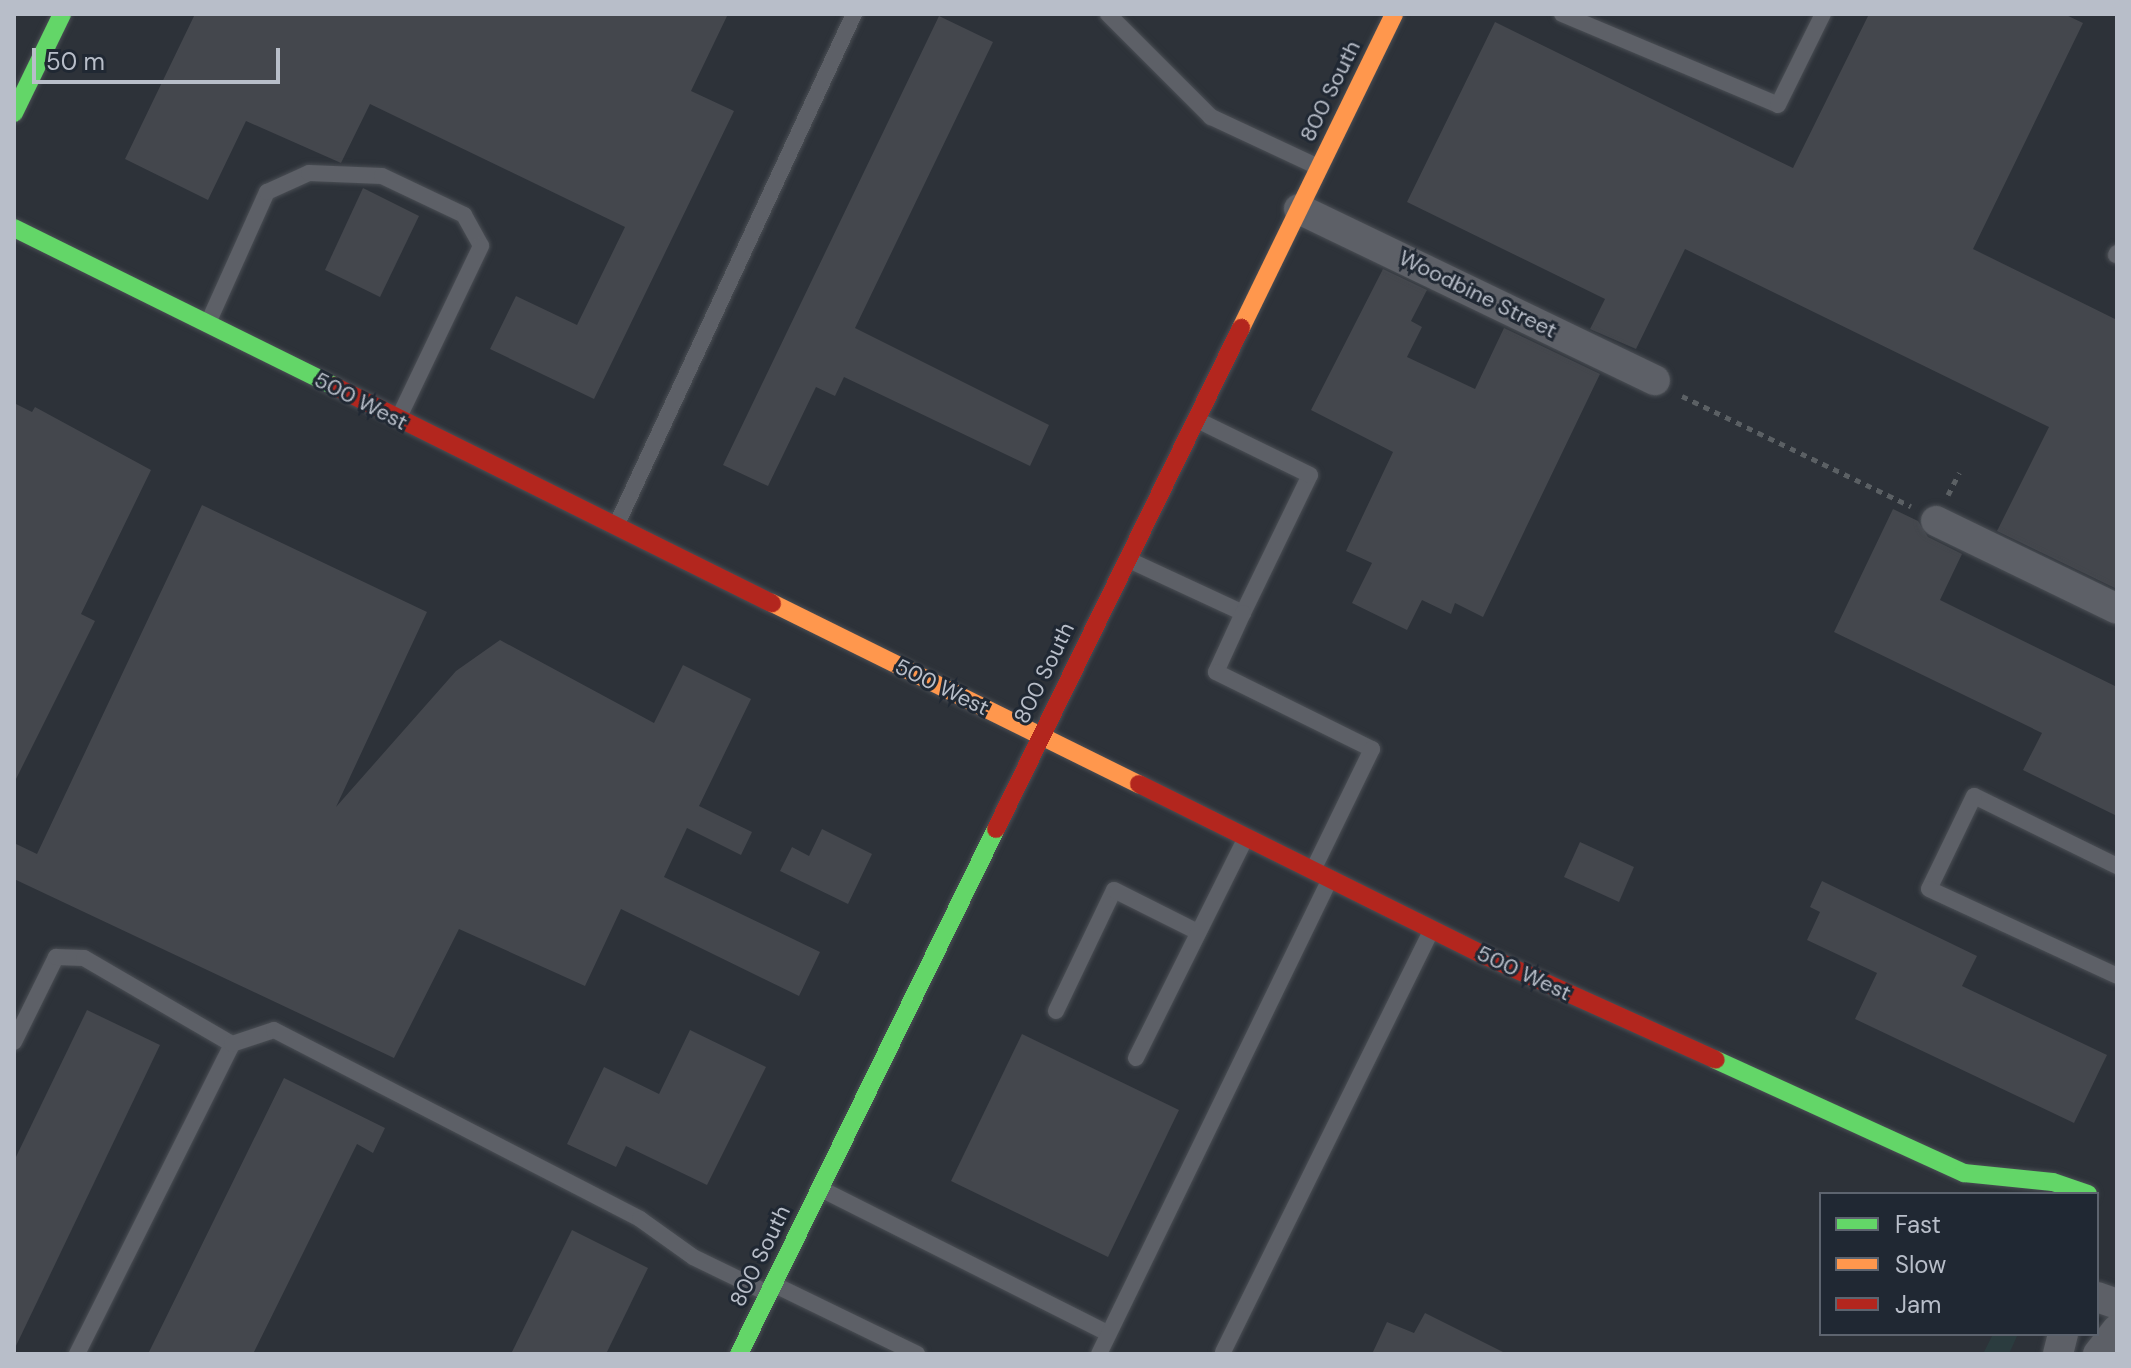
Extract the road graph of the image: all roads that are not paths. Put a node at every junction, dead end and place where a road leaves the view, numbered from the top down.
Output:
1 (62, 14) edge
2 (854, 14) edge
3 (1108, 14) edge
4 (1394, 14) edge
5 (1562, 14) edge
6 (1823, 14) edge
7 (14, 113) edge
8 (1320, 168) junction
9 (1299, 209) junction
10 (14, 228) edge
11 (208, 323) junction
12 (1655, 380) road end
13 (1196, 419) junction
14 (398, 420) junction
15 (1929, 516) road end
16 (615, 527) junction
17 (1127, 559) junction
18 (2117, 609) edge
19 (1243, 613) junction
20 (1040, 736) junction
21 (1246, 837) junction
22 (2117, 866) edge
23 (1322, 874) junction
24 (1433, 929) junction
25 (1198, 932) junction
26 (2117, 976) edge
27 (1056, 1011) dead end
28 (14, 1042) edge
29 (232, 1044) junction
30 (1136, 1058) dead end
31 (1974, 1184) edge
32 (820, 1188) junction
33 (2082, 1192) edge
34 (771, 1288) junction
35 (2117, 1330) edge
36 (1109, 1334) junction
37 (1223, 1352) edge
38 (77, 1354) edge
39 (739, 1354) edge
40 (917, 1354) edge
41 (1099, 1354) edge
42 (2098, 1354) edge

1 - 7 street
2 - 16 lane
3 - 8 lane
4 - 8 street, 800 South
5 - 6 lane
8 - 9 street, 800 South
9 - 12 street, Woodbine Street
9 - 13 street, 800 South
10 - 11 street, 500 West
11 - 14 street, 500 West
11 - 14 lane
13 - 17 street, 800 South
13 - 19 lane
14 - 16 street, 500 West
15 - 18 street
16 - 20 street, 500 West
17 - 19 lane
17 - 20 street, 800 South
19 - 23 lane
20 - 21 street, 500 West
20 - 32 street, 800 South
21 - 23 street, 500 West
21 - 25 lane
22 - 26 lane
23 - 24 street, 500 West
23 - 36 lane
24 - 31 street, 500 West
24 - 37 lane
25 - 27 lane
25 - 30 lane
28 - 29 lane
29 - 34 lane
29 - 38 lane
31 - 33 street, 500 West
32 - 34 street, 800 South
32 - 36 lane
34 - 39 street, 800 South
34 - 40 lane
35 - 42 street
36 - 41 lane

